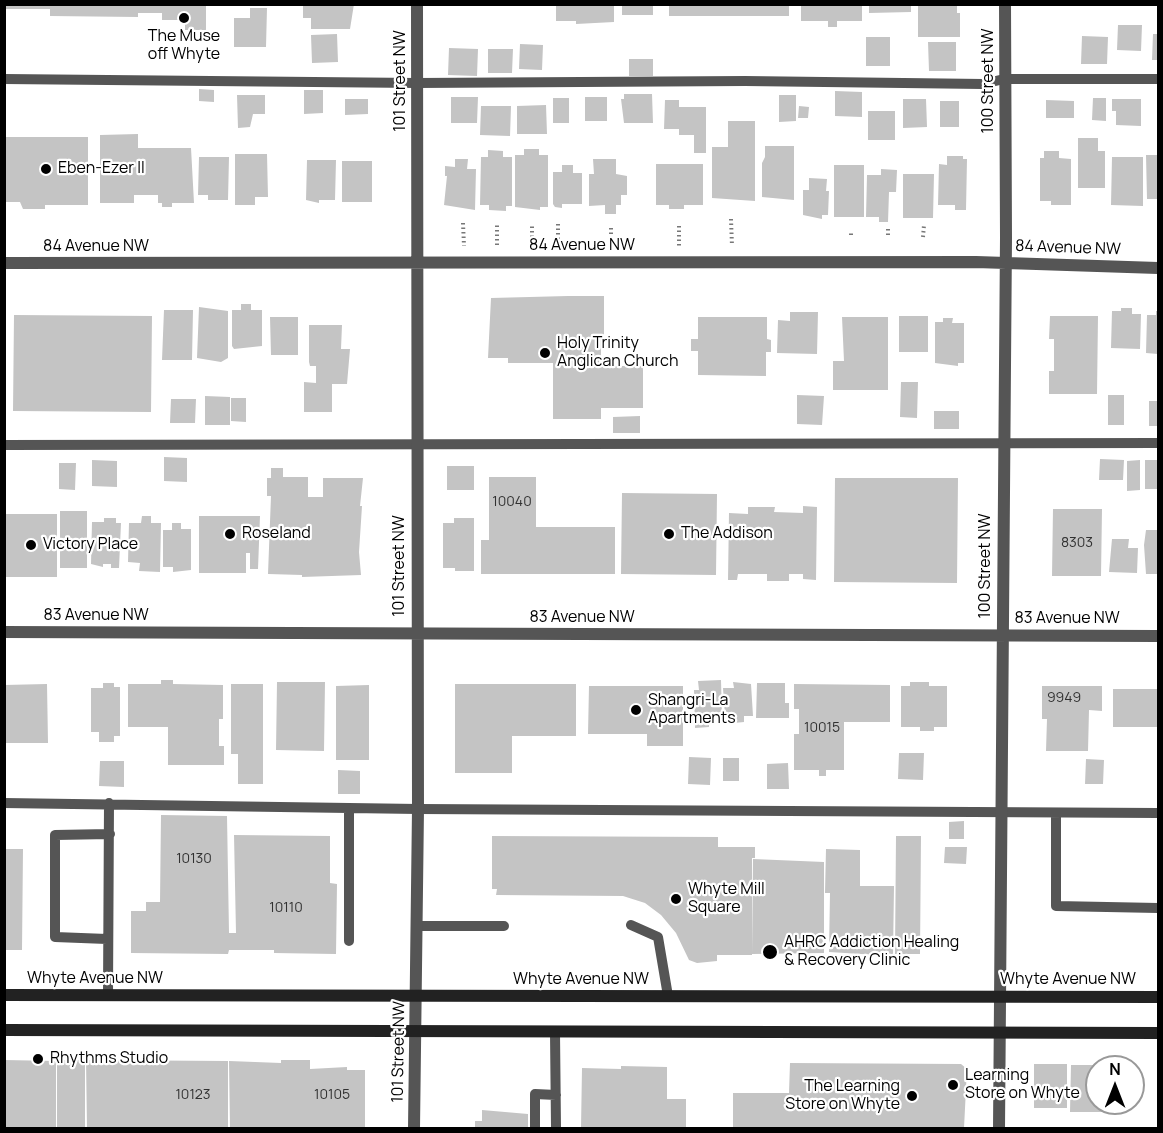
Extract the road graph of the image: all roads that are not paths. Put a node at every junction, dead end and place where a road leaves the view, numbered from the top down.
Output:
1 (417, 4) edge
2 (1005, 4) edge
3 (4, 79) edge
4 (1004, 79) junction
5 (1158, 79) edge
6 (417, 83) junction
7 (4, 263) edge
8 (418, 263) junction
9 (1006, 263) junction
10 (1158, 268) edge
11 (1003, 442) junction
12 (1158, 443) edge
13 (418, 444) junction
14 (4, 445) edge
15 (4, 632) edge
16 (417, 633) junction
17 (1002, 636) junction
18 (1158, 636) edge
19 (4, 803) edge
20 (108, 803) junction
21 (349, 808) junction
22 (418, 809) junction
23 (1001, 812) junction
24 (1056, 813) junction
25 (1158, 813) edge
26 (110, 834) junction
27 (1158, 908) edge
28 (631, 925) dead end
29 (416, 927) junction
30 (504, 927) dead end
31 (107, 939) junction
32 (349, 941) dead end
33 (108, 994) junction
34 (4, 995) edge
35 (417, 996) junction
36 (668, 996) junction
37 (1000, 997) junction
38 (1158, 997) edge
39 (4, 1030) edge
40 (415, 1031) junction
41 (1000, 1032) junction
42 (555, 1033) junction
43 (1158, 1033) edge
44 (556, 1095) junction
45 (414, 1128) edge
46 (535, 1128) edge
47 (556, 1128) edge
48 (999, 1128) edge

1 - 6 street, 101 Street NW
2 - 4 street, 100 Street NW
3 - 6 lane
4 - 5 lane
4 - 6 lane
4 - 9 street, 100 Street NW
6 - 8 street, 101 Street NW
7 - 8 street, 84 Avenue NW
8 - 9 street, 84 Avenue NW
8 - 13 street, 101 Street NW
9 - 10 street, 84 Avenue NW
9 - 11 street, 100 Street NW
11 - 12 lane
11 - 13 lane
11 - 17 street, 100 Street NW
13 - 14 lane
13 - 16 street, 101 Street NW
15 - 16 street, 83 Avenue NW
16 - 17 street, 83 Avenue NW
16 - 22 street, 101 Street NW
17 - 18 street, 83 Avenue NW
17 - 23 street, 100 Street NW
19 - 20 lane
20 - 21 lane
20 - 26 lane
21 - 22 lane
21 - 32 lane
22 - 23 lane
22 - 29 street, 101 Street NW
23 - 24 lane
23 - 37 street, 100 Street NW
24 - 25 lane
24 - 27 lane
26 - 31 lane
26 - 31 lane
28 - 36 lane
29 - 30 lane
29 - 35 street, 101 Street NW
31 - 33 lane
33 - 34 main road, Whyte Avenue NW
33 - 35 main road, Whyte Avenue NW
35 - 36 main road, Whyte Avenue NW
35 - 40 street, 101 Street NW
36 - 37 main road, Whyte Avenue NW
37 - 38 main road, Whyte Avenue NW
37 - 41 street, 100 Street NW
39 - 40 main road
40 - 42 main road
40 - 45 street, 101 Street NW
41 - 42 main road
41 - 43 main road
41 - 48 street, 100 Street NW
42 - 44 lane
44 - 46 lane
44 - 47 lane

